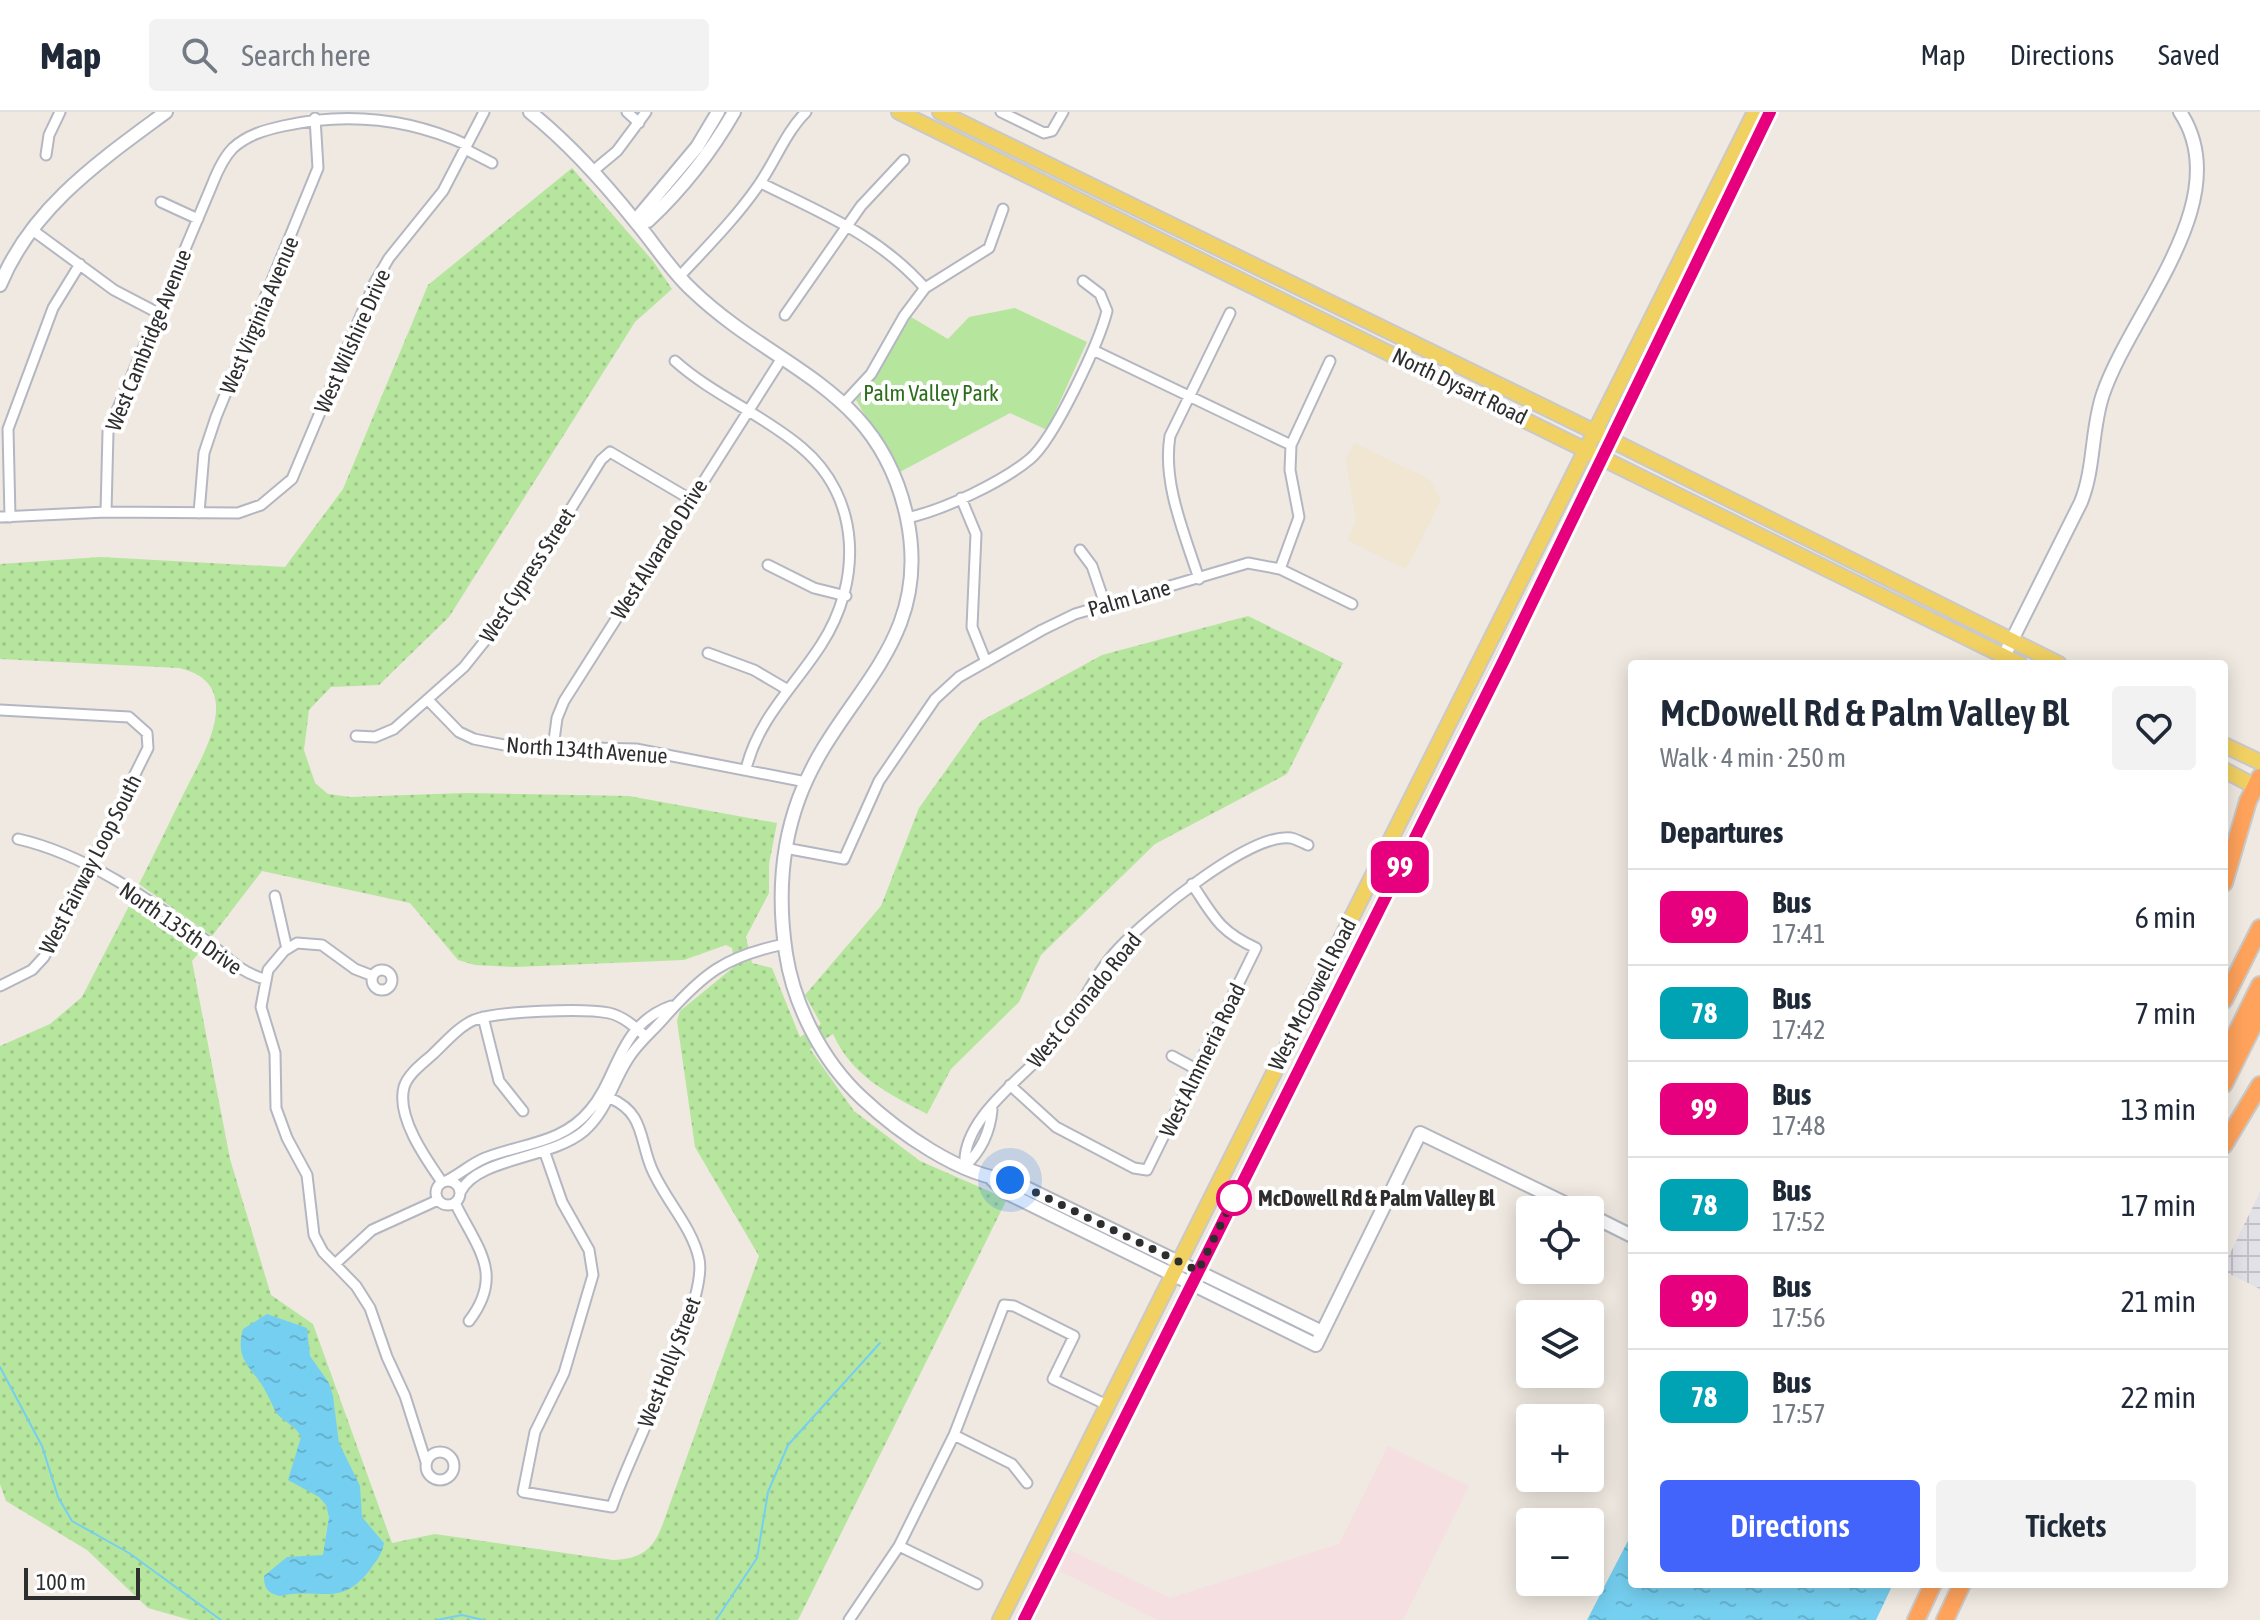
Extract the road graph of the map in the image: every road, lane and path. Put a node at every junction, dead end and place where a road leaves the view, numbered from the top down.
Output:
1 (60, 112) edge
2 (165, 112) edge
3 (484, 112) edge
4 (530, 112) edge
5 (627, 112) edge
6 (646, 112) edge
7 (718, 112) edge
8 (734, 112) edge
9 (806, 112) edge
10 (899, 112) edge
11 (940, 112) edge
12 (1001, 112) edge
13 (1063, 112) edge
14 (1755, 112) edge
15 (1770, 112) edge
16 (2183, 116) edge
17 (315, 118) junction
18 (639, 123) junction
19 (466, 147) junction
20 (1742, 153) junction
21 (46, 155) dead end
22 (904, 160) dead end
23 (492, 163) dead end
24 (593, 171) junction
25 (761, 183) junction
26 (161, 202) dead end
27 (1003, 209) dead end
28 (198, 219) junction
29 (635, 221) junction
30 (848, 226) junction
31 (31, 229) junction
32 (80, 264) junction
33 (679, 277) junction
34 (1083, 281) dead end
35 (0, 285) edge
36 (925, 288) junction
37 (158, 313) junction
38 (1230, 313) dead end
39 (785, 315) dead end
40 (1093, 350) junction
41 (782, 358) junction
42 (675, 361) dead end
43 (1330, 361) dead end
44 (1188, 396) junction
45 (845, 402) junction
46 (747, 411) junction
47 (1603, 436) junction
48 (1291, 445) junction
49 (1595, 453) junction
50 (961, 498) junction
51 (690, 499) junction
52 (106, 512) junction
53 (199, 513) junction
54 (5, 517) edge
55 (907, 518) junction
56 (1080, 550) dead end
57 (768, 565) dead end
58 (1280, 569) junction
59 (1199, 579) junction
60 (846, 596) junction
61 (1105, 604) junction
62 (1352, 604) dead end
63 (2012, 640) junction
64 (708, 653) dead end
65 (2002, 660) edge
66 (2051, 660) edge
67 (986, 662) junction
68 (788, 690) junction
69 (429, 701) junction
70 (0, 710) edge
71 (356, 736) dead end
72 (2228, 747) edge
73 (553, 748) junction
74 (2260, 762) edge
75 (746, 769) junction
76 (2228, 772) edge
77 (806, 782) junction
78 (2258, 784) edge
79 (18, 839) dead end
80 (1308, 845) dead end
81 (785, 848) junction
82 (1382, 856) junction
83 (1401, 865) junction
84 (91, 866) junction
85 (2228, 871) edge
86 (1192, 884) junction
87 (275, 896) dead end
88 (2260, 928) edge
89 (785, 944) junction
90 (287, 949) junction
91 (373, 976) dead end
92 (265, 979) junction
93 (2260, 985) edge
94 (0, 986) edge
95 (2228, 992) edge
96 (2260, 1012) edge
97 (483, 1017) junction
98 (641, 1033) junction
99 (2228, 1050) edge
100 (1172, 1056) dead end
101 (1196, 1069) junction
102 (2228, 1076) edge
103 (1010, 1085) junction
104 (2260, 1085) edge
105 (610, 1098) junction
106 (523, 1111) dead end
107 (2228, 1138) edge
108 (545, 1153) junction
109 (965, 1166) junction
110 (445, 1181) junction
111 (461, 1191) junction
112 (1550, 1196) edge
113 (438, 1200) junction
114 (455, 1203) junction
115 (1604, 1222) edge
116 (1628, 1234) edge
117 (335, 1264) junction
118 (1175, 1269) junction
119 (1198, 1271) junction
120 (1191, 1285) junction
121 (469, 1321) dead end
122 (1322, 1332) junction
123 (1107, 1405) junction
124 (954, 1435) junction
125 (423, 1448) junction
126 (436, 1452) junction
127 (426, 1462) junction
128 (1027, 1483) dead end
129 (899, 1546) junction
130 (977, 1584) dead end
131 (1931, 1588) edge
132 (1960, 1588) edge
133 (1973, 1588) edge
134 (849, 1620) edge
135 (1000, 1620) edge
136 (1024, 1620) edge
137 (1916, 1620) edge
138 (1945, 1620) edge
139 (1957, 1620) edge

1 - 21 street
2 - 31 street
3 - 19 street, West Wilshire Drive
4 - 24 street
5 - 18 street
6 - 18 street
7 - 29 street
8 - 29 street
9 - 25 street
10 - 49 main road, North Dysart Road
11 - 47 main road, North Dysart Road
12 - 13 street
14 - 20 main road, West McDowell Road
15 - 20 main road, West McDowell Road
16 - 63 street
17 - 19 street
17 - 28 street, West Cambridge Avenue
17 - 53 street, West Virginia Avenue
18 - 24 street
19 - 23 street
19 - 53 street, West Wilshire Drive
20 - 47 main road, West McDowell Road
22 - 30 street
24 - 29 street
25 - 30 street
25 - 33 street
26 - 28 street
27 - 36 street
28 - 37 street, West Cambridge Avenue
29 - 33 street
30 - 36 street
30 - 39 street
31 - 32 street
31 - 35 street
32 - 37 street
32 - 54 street
33 - 41 street
34 - 40 street
36 - 45 street
37 - 52 street, West Cambridge Avenue
38 - 44 street
40 - 44 street
40 - 50 street
41 - 45 street
41 - 46 street, West Alvarado Drive
42 - 46 street
43 - 48 street
44 - 48 street
44 - 59 street
45 - 55 street
46 - 51 street, West Alvarado Drive
46 - 60 street
47 - 49 main road, West McDowell Road
47 - 63 main road, North Dysart Road
48 - 58 street
49 - 65 main road, North Dysart Road
49 - 82 main road, West McDowell Road
49 - 83 main road, West McDowell Road
50 - 55 street
50 - 67 street
51 - 69 street, West Cypress Street
51 - 73 street, West Alvarado Drive
52 - 53 street
52 - 54 street
55 - 77 street
56 - 61 street
57 - 60 street
58 - 59 street, Palm Lane
58 - 62 street
59 - 61 street, Palm Lane
60 - 68 street
61 - 67 street, Palm Lane
63 - 65 street
63 - 66 main road, North Dysart Road
64 - 68 street
67 - 81 street, Palm Lane
68 - 75 street
69 - 71 street, West Cypress Street
69 - 73 street, North 134th Avenue
70 - 84 street, West Fairway Loop South
72 - 74 main road
73 - 75 street, North 134th Avenue
75 - 77 street, North 134th Avenue
76 - 78 main road
77 - 81 street
78 - 85 highway
79 - 84 street, North 135th Drive
80 - 86 street, West Coronado Road
81 - 89 street
82 - 83 main road
82 - 118 main road, West McDowell Road
83 - 119 main road, West McDowell Road
84 - 92 street, North 135th Drive
84 - 94 street, West Fairway Loop South
86 - 101 street, West Almmeria Road
86 - 103 street, West Coronado Road
87 - 90 street
88 - 95 highway
89 - 98 street
89 - 109 street
90 - 91 street
90 - 92 street, North 135th Drive
92 - 117 street
93 - 99 highway
96 - 102 highway
97 - 98 street
97 - 106 street
97 - 110 street
98 - 105 street
98 - 110 street
100 - 101 street
101 - 103 street, West Almmeria Road
103 - 109 street, West Coronado Road
104 - 107 highway
105 - 108 street
105 - 108 street, West Holly Street
108 - 111 street
109 - 118 street
110 - 111 street
110 - 113 street
111 - 114 street
112 - 122 street
113 - 114 street
113 - 117 street
114 - 121 street
115 - 116 street
117 - 125 street
118 - 119 street
118 - 120 street
118 - 123 main road, West McDowell Road
119 - 120 main road, West McDowell Road
119 - 122 street
120 - 122 street
120 - 136 main road, West McDowell Road
123 - 124 street
123 - 135 main road, West McDowell Road
124 - 128 street
124 - 129 street
125 - 126 street
125 - 127 street
126 - 127 street
126 - 127 street
129 - 130 street
129 - 134 street
131 - 137 highway
132 - 138 highway
133 - 139 highway

